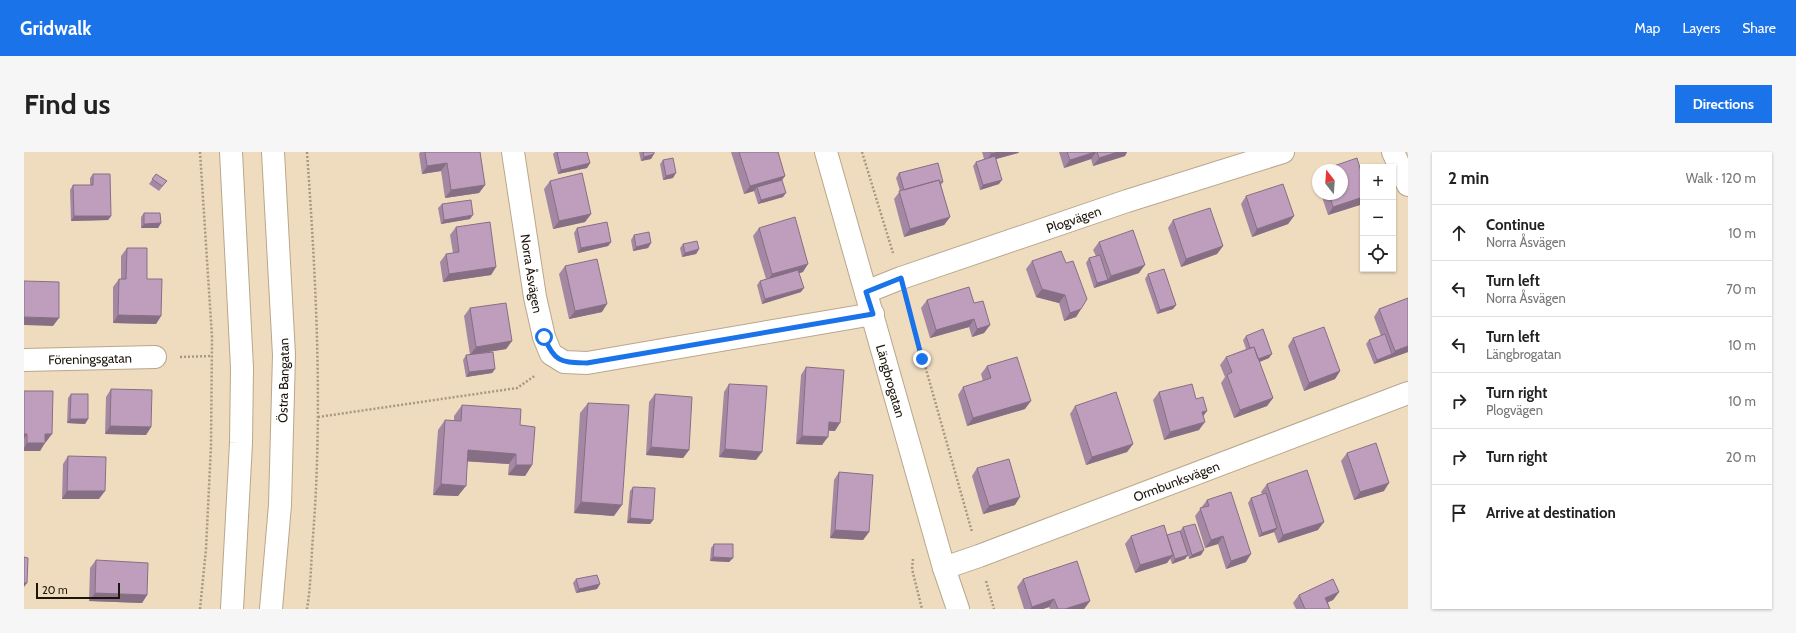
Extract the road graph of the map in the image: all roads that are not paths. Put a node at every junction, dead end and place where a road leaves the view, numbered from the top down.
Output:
1 (231, 152) edge
2 (273, 152) edge
3 (512, 152) edge
4 (826, 152) edge
5 (1283, 152) edge
6 (1393, 152) edge
7 (1408, 185) edge
8 (866, 292) junction
9 (873, 314) junction
10 (155, 357) road end
11 (24, 360) edge
12 (1408, 393) edge
13 (944, 568) junction
14 (232, 609) edge
15 (271, 609) edge
16 (958, 609) edge

1 - 14 street
2 - 15 street, Östra Bangatan
3 - 9 street, Norra Åsvägen
4 - 8 street, Längbrogatan
5 - 8 street, Plogvägen
6 - 7 street
8 - 9 street, Längbrogatan
9 - 13 street, Längbrogatan
10 - 11 street, Föreningsgatan
12 - 13 street, Ormbunksvägen
13 - 16 street, Längbrogatan

